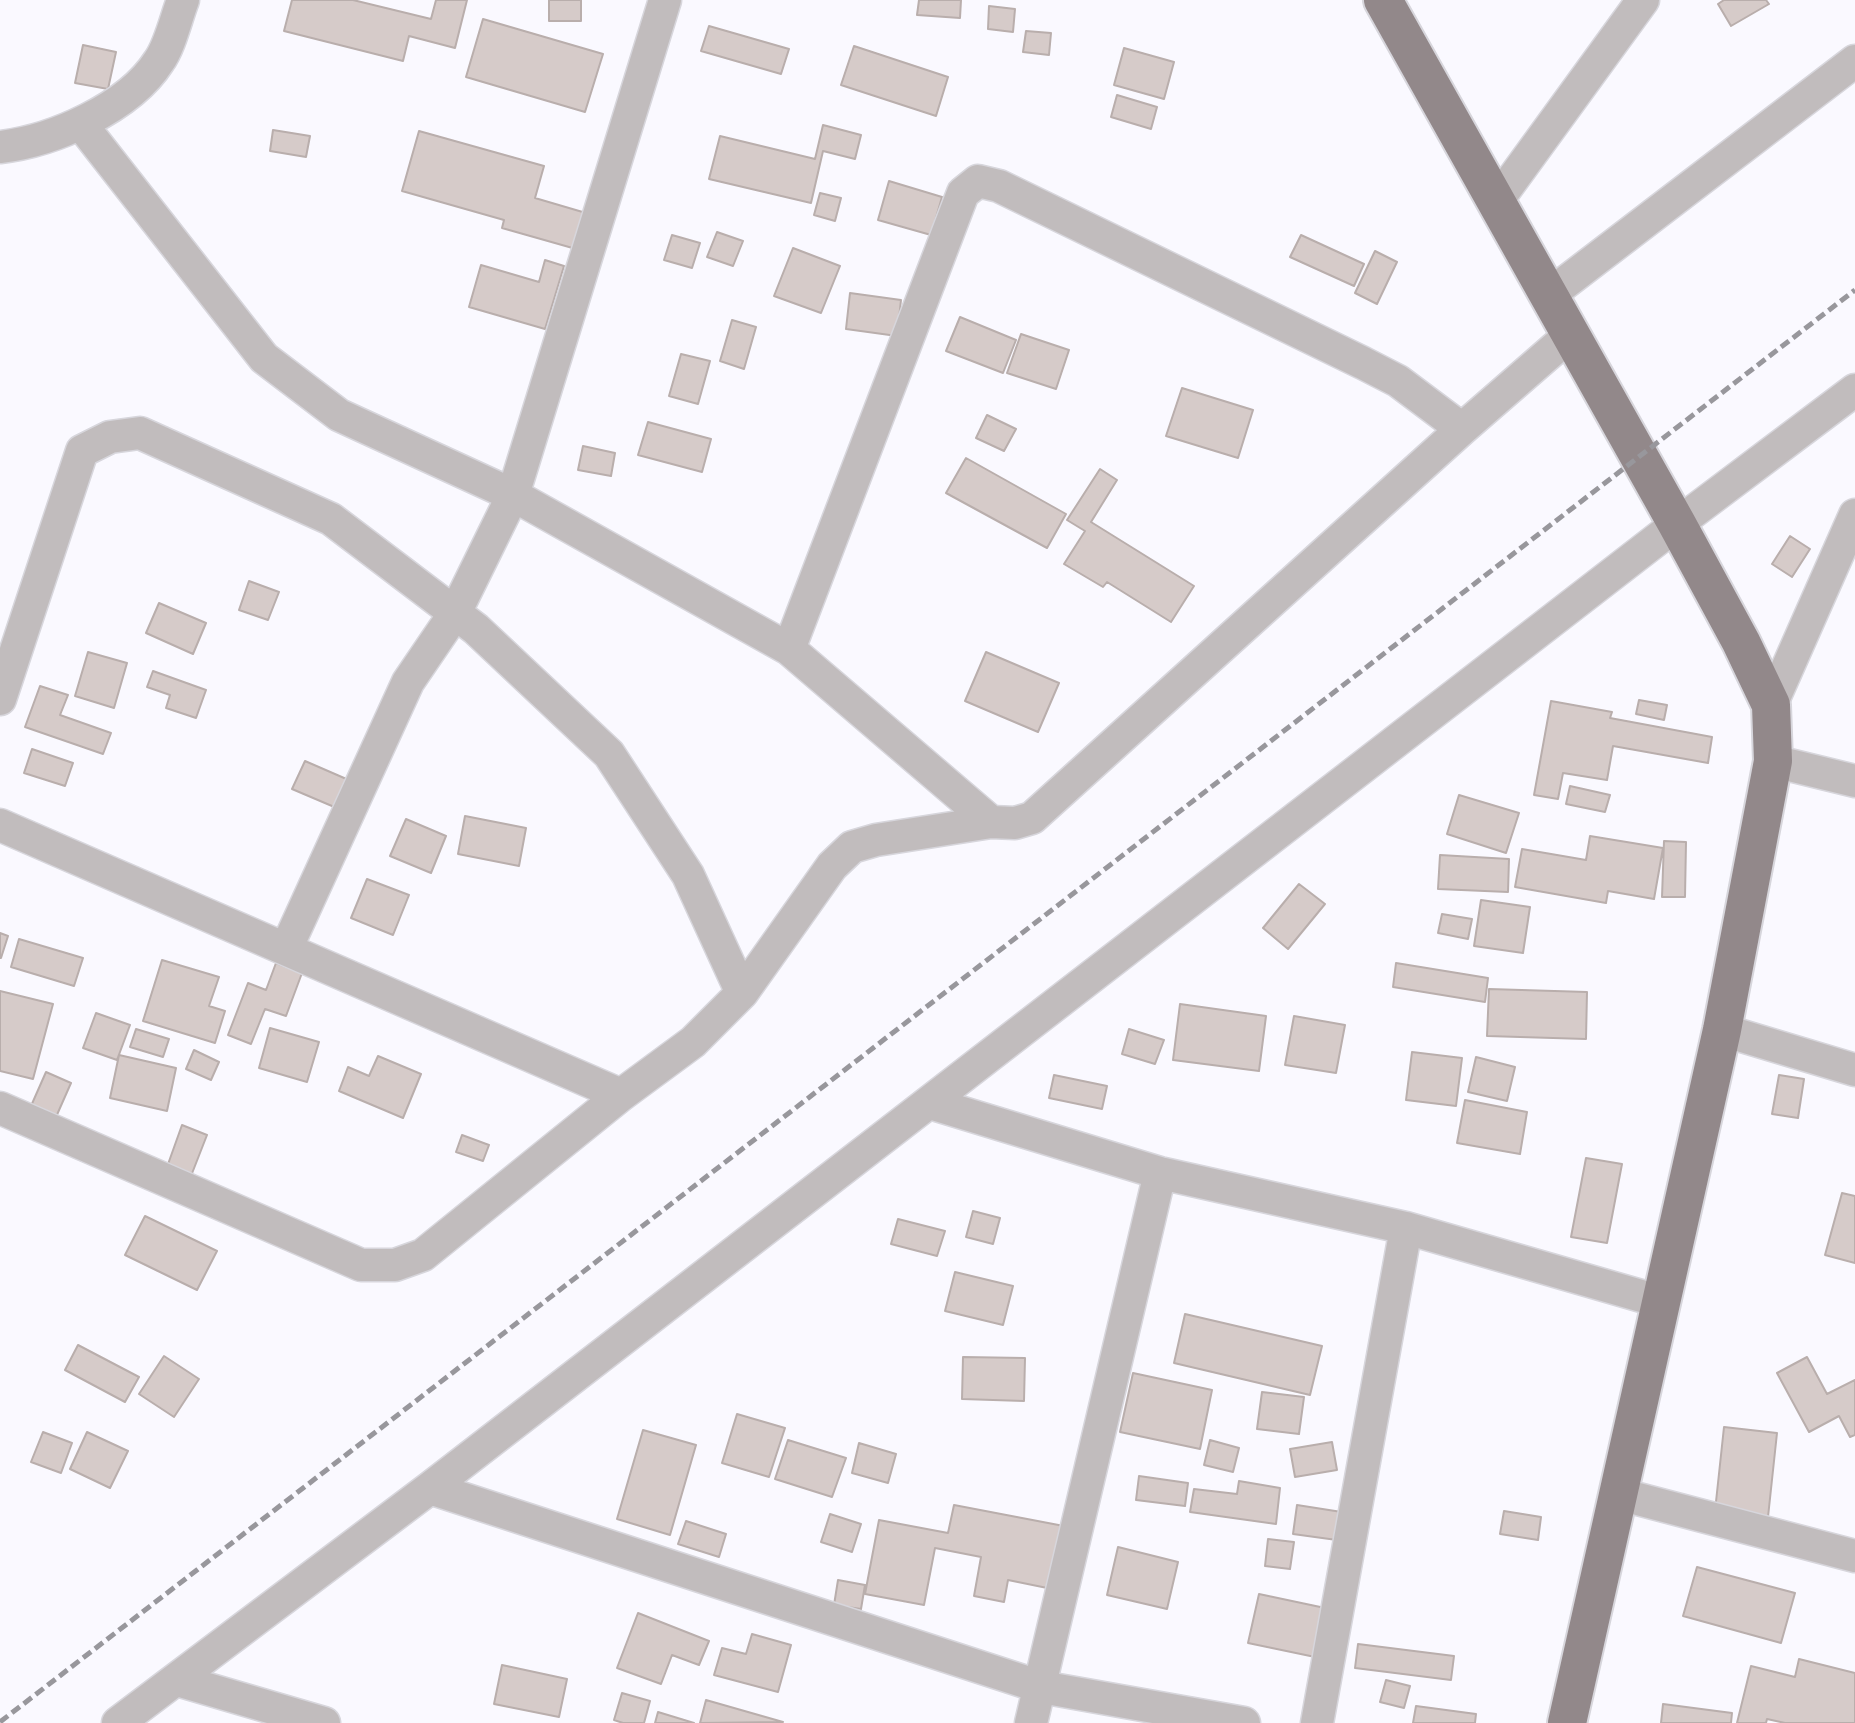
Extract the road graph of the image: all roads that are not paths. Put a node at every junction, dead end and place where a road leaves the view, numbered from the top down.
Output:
1 (183, 0) edge
2 (664, 0) edge
3 (1383, 0) edge
4 (1643, 0) edge
5 (1855, 61) edge
6 (81, 124) junction
7 (0, 147) edge
8 (1496, 202) junction
9 (1549, 295) junction
10 (1570, 335) junction
11 (1855, 390) edge
12 (1462, 429) junction
13 (513, 495) junction
14 (1855, 516) edge
15 (1677, 524) junction
16 (455, 613) junction
17 (789, 649) junction
18 (0, 699) edge
19 (1771, 705) junction
20 (1773, 761) junction
21 (1855, 781) edge
22 (990, 822) junction
23 (0, 825) edge
24 (286, 949) junction
25 (742, 993) junction
26 (1722, 1030) junction
27 (1855, 1070) edge
28 (621, 1095) junction
29 (930, 1103) junction
30 (0, 1108) edge
31 (1160, 1173) junction
32 (1406, 1228) junction
33 (1662, 1302) junction
34 (430, 1488) junction
35 (1619, 1494) junction
36 (1855, 1556) edge
37 (177, 1680) junction
38 (1041, 1687) junction
39 (118, 1723) edge
40 (324, 1723) edge
41 (1031, 1723) edge
42 (1244, 1723) edge
43 (1317, 1723) edge
44 (1567, 1723) edge

1 - 6 street
2 - 13 street
3 - 8 main road
4 - 8 street
5 - 9 street
6 - 7 street
6 - 13 street
8 - 9 main road
9 - 10 main road
10 - 12 street
10 - 15 main road
11 - 15 street
12 - 17 street
12 - 22 street
13 - 16 street
13 - 17 street
14 - 19 street
15 - 19 main road
15 - 29 street
16 - 18 street
16 - 24 street
16 - 25 street
17 - 22 street
19 - 20 main road
20 - 21 street
20 - 26 main road
22 - 25 street
23 - 24 street
24 - 28 street
25 - 28 street
26 - 27 street
26 - 33 main road
28 - 30 street
29 - 31 street
29 - 34 street
31 - 32 street
31 - 38 street
32 - 33 street
32 - 43 street
33 - 35 main road
34 - 37 street
34 - 38 street
35 - 36 street
35 - 44 main road
37 - 39 street
37 - 40 street
38 - 41 street
38 - 42 street

